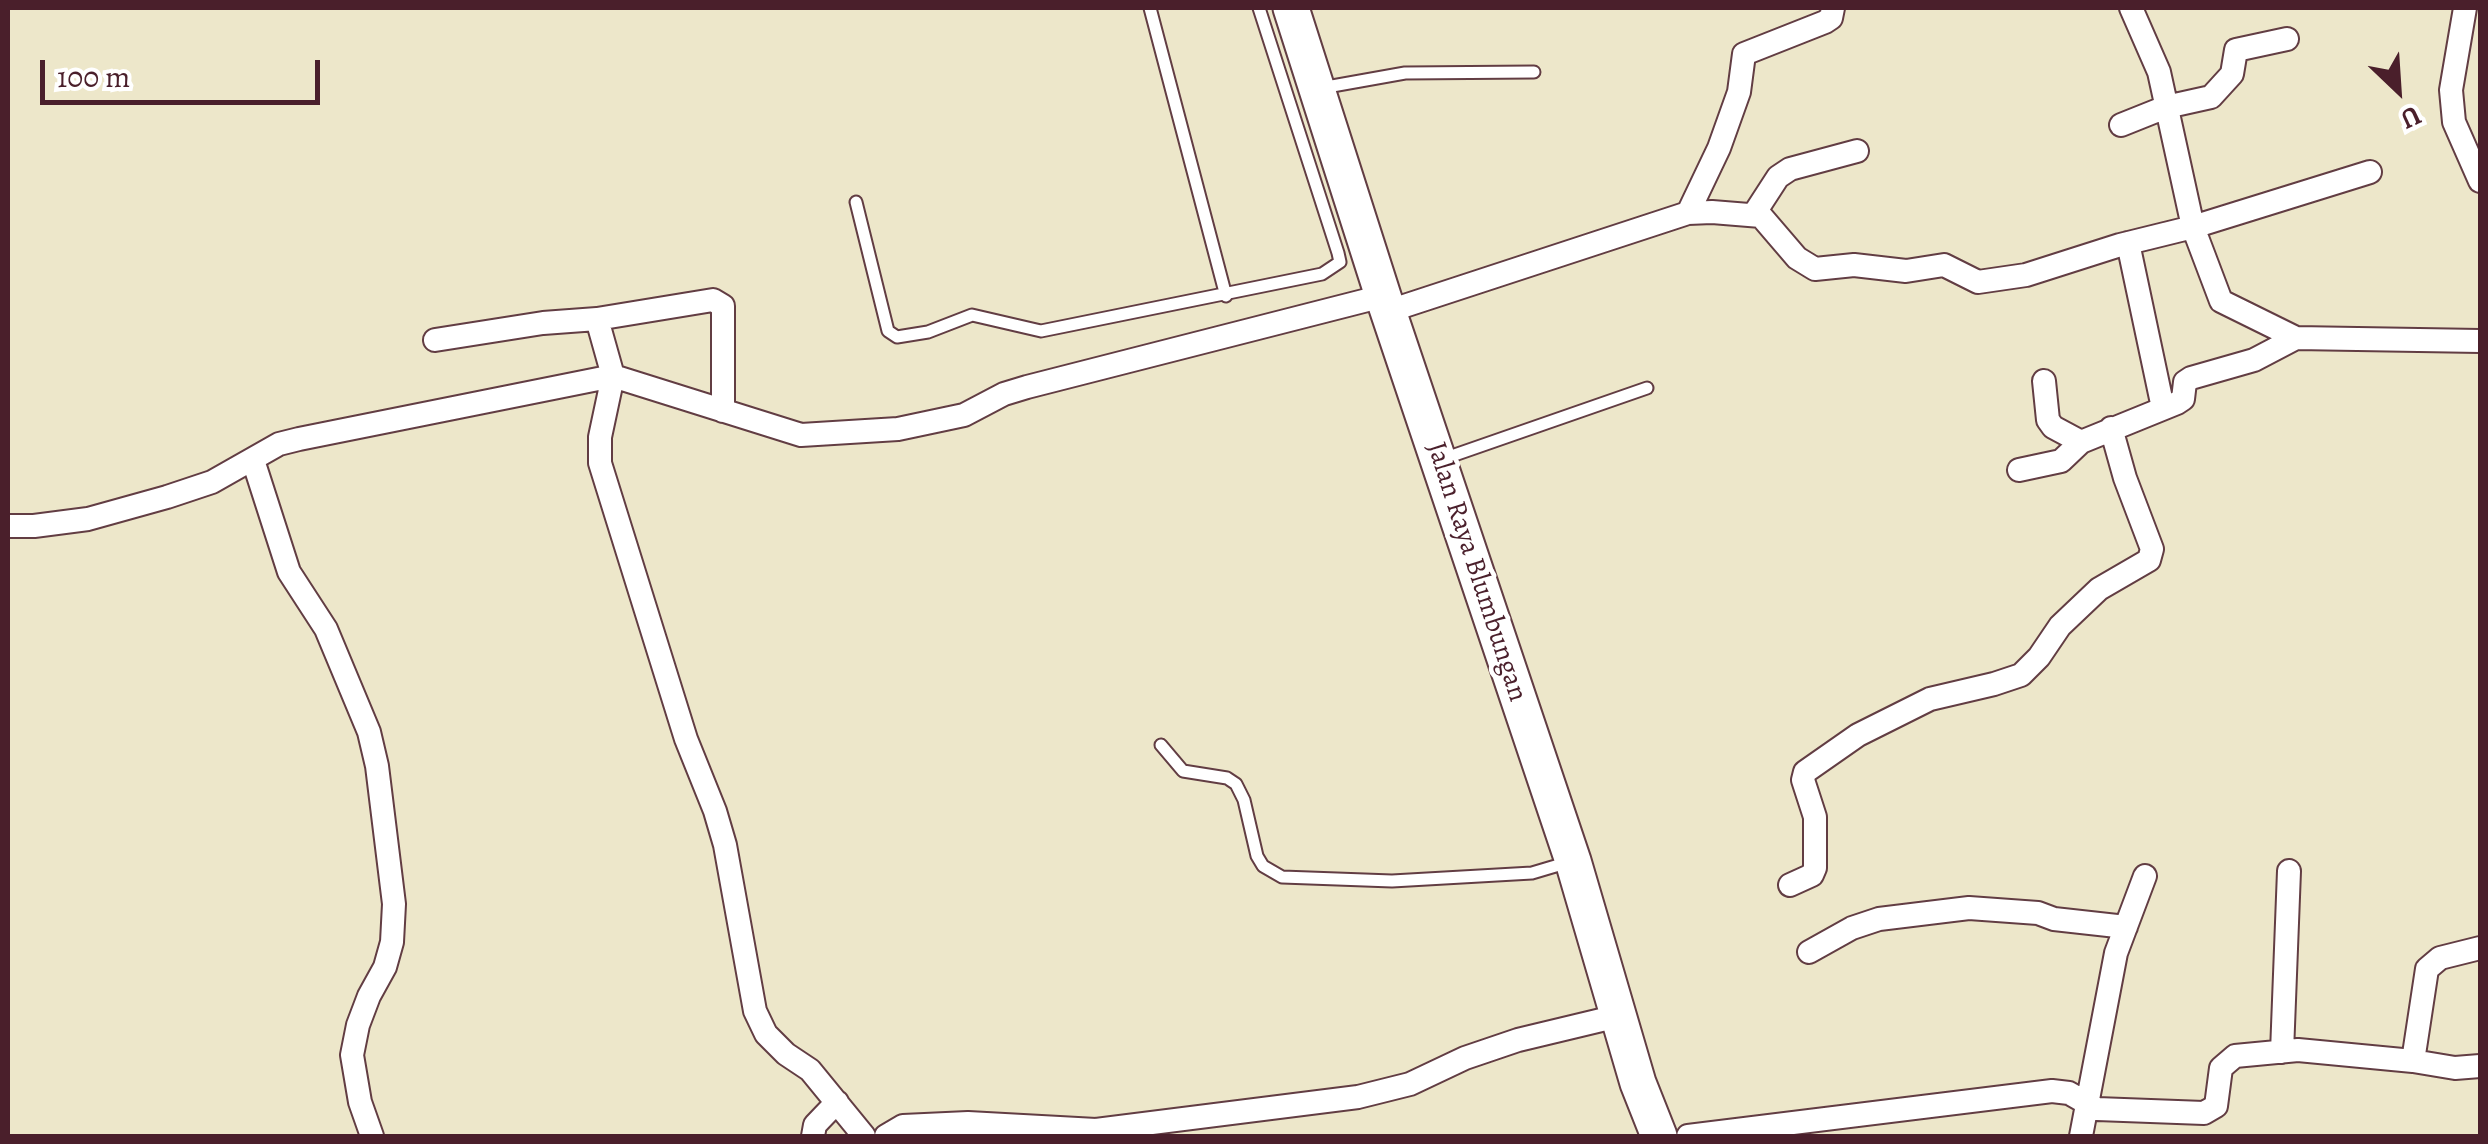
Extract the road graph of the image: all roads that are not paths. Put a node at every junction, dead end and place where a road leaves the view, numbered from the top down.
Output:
1 (1150, 8) edge
2 (1259, 8) edge
3 (1291, 8) edge
4 (1833, 8) edge
5 (2132, 8) edge
6 (2465, 8) edge
7 (2286, 38) dead end
8 (1534, 72) dead end
9 (1317, 89) junction
10 (2166, 107) junction
11 (2121, 125) dead end
12 (1857, 151) dead end
13 (2370, 172) dead end
14 (2480, 181) edge
15 (856, 202) dead end
16 (1688, 213) junction
17 (1754, 214) junction
18 (2193, 227) junction
19 (2128, 243) junction
20 (1226, 296) junction
21 (1386, 303) junction
22 (598, 320) junction
23 (2296, 338) junction
24 (435, 340) dead end
25 (2480, 340) edge
26 (612, 376) junction
27 (2044, 382) dead end
28 (1647, 388) dead end
29 (2163, 408) junction
30 (724, 411) junction
31 (2112, 428) junction
32 (2081, 442) junction
33 (254, 460) junction
34 (1440, 460) junction
35 (2019, 470) dead end
36 (8, 526) edge
37 (1162, 744) dead end
38 (1573, 861) junction
39 (2289, 872) dead end
40 (2145, 876) dead end
41 (1790, 885) dead end
42 (2126, 928) junction
43 (2480, 948) edge
44 (1809, 952) dead end
45 (1618, 1016) junction
46 (2282, 1052) junction
47 (2413, 1061) junction
48 (2480, 1066) edge
49 (837, 1102) junction
50 (2085, 1105) junction
51 (372, 1136) edge
52 (813, 1136) edge
53 (864, 1136) edge
54 (886, 1136) edge
55 (1659, 1136) edge
56 (1688, 1136) edge
57 (2081, 1136) edge

1 - 20 lane
2 - 20 lane
3 - 9 main road, Jalan Raya Blumbungan
4 - 16 street
5 - 10 street
6 - 14 street
7 - 10 street
8 - 9 lane
9 - 21 main road, Jalan Raya Blumbungan
10 - 11 street
10 - 18 street
12 - 17 street
13 - 18 street
15 - 20 lane
16 - 17 street
16 - 21 street
17 - 19 street
18 - 19 street
18 - 23 street
19 - 29 street
21 - 30 street
21 - 34 main road, Jalan Raya Blumbungan
22 - 24 street
22 - 26 street
22 - 30 street
23 - 25 street
23 - 29 street
26 - 30 street
26 - 33 street
26 - 49 street
27 - 32 street
28 - 34 lane
29 - 31 street
31 - 32 street
31 - 41 street
32 - 35 street
33 - 36 street
33 - 51 street
34 - 38 main road, Jalan Raya Blumbungan
37 - 38 lane
38 - 45 main road, Jalan Raya Blumbungan
39 - 46 street
40 - 42 street
42 - 44 street
42 - 50 street
43 - 47 street
45 - 54 street
45 - 55 main road, Jalan Raya Blumbungan
46 - 47 street
46 - 50 street
47 - 48 street
49 - 52 street
49 - 53 street
50 - 56 street
50 - 57 street

